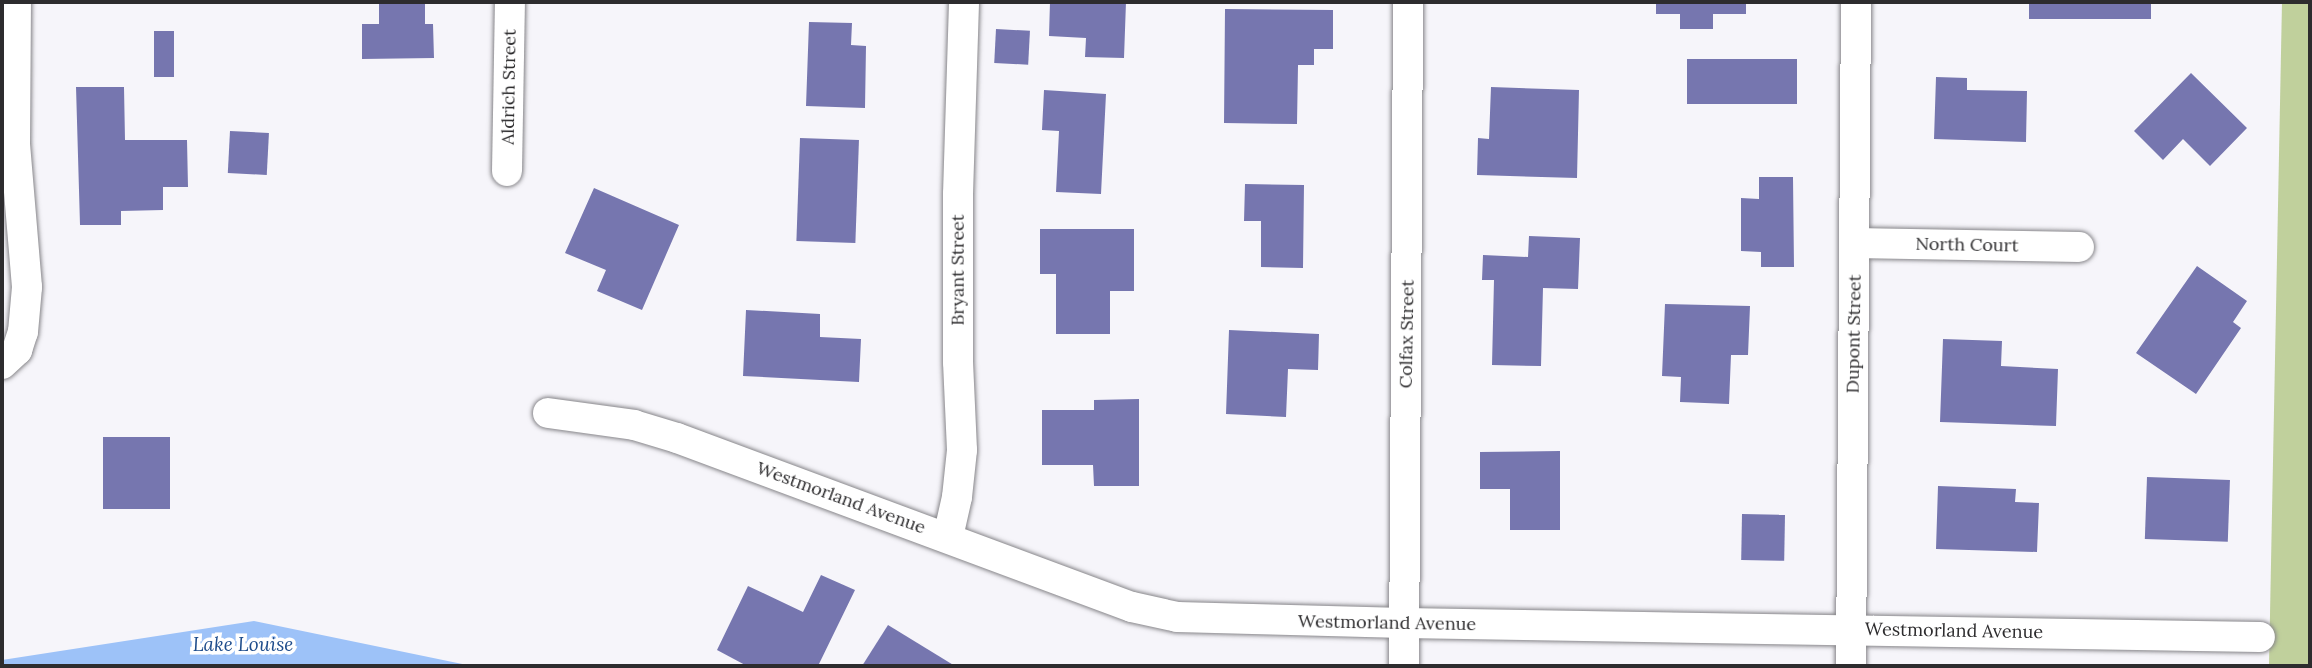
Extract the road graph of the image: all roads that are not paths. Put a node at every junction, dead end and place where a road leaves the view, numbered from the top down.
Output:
1 (16, 2) edge
2 (510, 2) edge
3 (964, 2) edge
4 (1408, 2) edge
5 (1856, 2) edge
6 (507, 171) dead end
7 (1855, 243) junction
8 (2079, 247) dead end
9 (9, 357) edge
10 (548, 413) dead end
11 (948, 537) junction
12 (1404, 624) junction
13 (1851, 629) junction
14 (2260, 637) dead end
15 (1404, 666) edge
16 (1851, 666) edge

1 - 9 street
2 - 6 street, Aldrich Street
3 - 11 street, Bryant Street
4 - 12 street, Colfax Street
5 - 7 street, Dupont Street
7 - 8 street, North Court
7 - 13 street, Dupont Street
10 - 11 street, Westmorland Avenue
11 - 12 street, Westmorland Avenue
12 - 13 street, Westmorland Avenue
12 - 15 street, Colfax Street
13 - 14 street, Westmorland Avenue
13 - 16 street, Dupont Street

